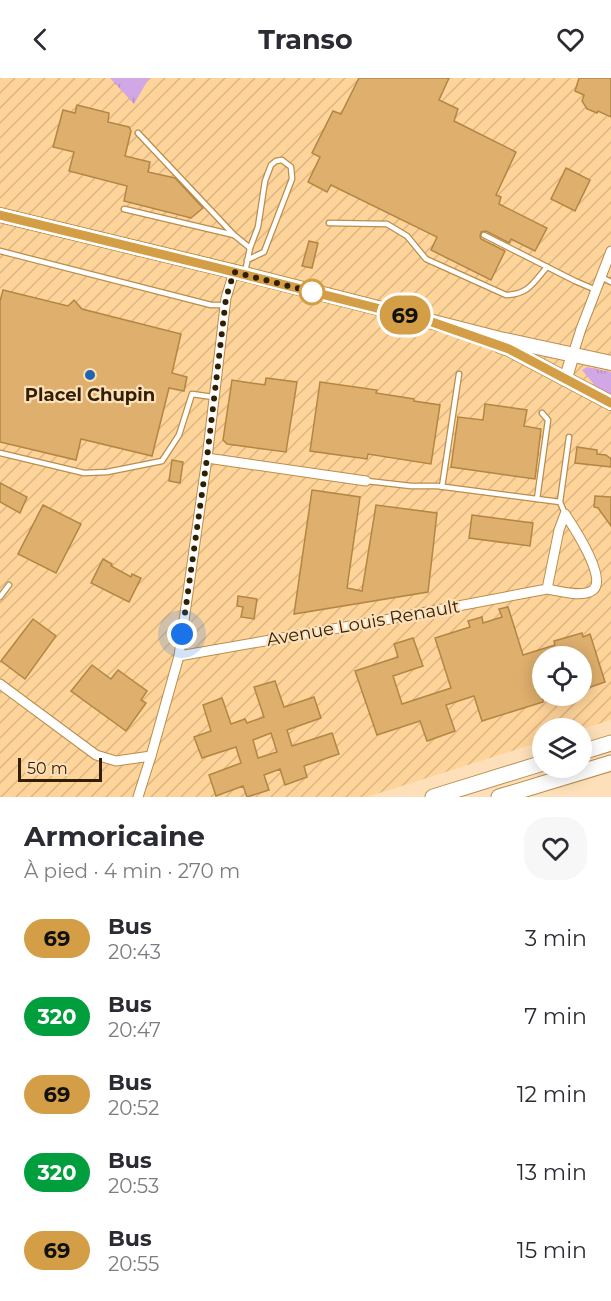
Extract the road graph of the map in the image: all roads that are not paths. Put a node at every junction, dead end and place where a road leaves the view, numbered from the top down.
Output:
1 (138, 133) dead end
2 (124, 209) dead end
3 (0, 215) edge
4 (329, 223) dead end
5 (234, 235) junction
6 (484, 235) dead end
7 (250, 248) junction
8 (0, 251) edge
9 (611, 251) edge
10 (247, 260) junction
11 (547, 267) junction
12 (239, 273) junction
13 (601, 277) junction
14 (611, 282) edge
15 (596, 290) junction
16 (225, 305) junction
17 (432, 322) junction
18 (573, 354) junction
19 (611, 363) edge
20 (459, 374) dead end
21 (566, 378) junction
22 (214, 397) junction
23 (611, 403) edge
24 (542, 413) dead end
25 (569, 437) dead end
26 (0, 453) edge
27 (207, 458) junction
28 (366, 481) joint
29 (442, 487) junction
30 (537, 500) junction
31 (560, 502) junction
32 (565, 514) junction
33 (9, 585) dead end
34 (547, 589) junction
35 (0, 597) edge
36 (179, 656) junction
37 (0, 684) edge
38 (611, 743) edge
39 (592, 749) edge
40 (151, 756) junction
41 (611, 763) edge
42 (532, 766) edge
43 (138, 797) edge
44 (433, 797) edge
45 (499, 797) edge

1 - 5 lane
2 - 5 lane
3 - 12 main road
4 - 11 lane
5 - 7 lane
6 - 11 lane
7 - 10 lane
7 - 10 lane
8 - 16 lane
9 - 13 street
10 - 12 lane
11 - 15 lane
12 - 16 street
12 - 17 main road
13 - 14 lane
13 - 15 street
15 - 18 street
16 - 22 street
17 - 18 main road
17 - 21 main road
18 - 19 main road
18 - 21 street
20 - 29 lane
21 - 23 main road
22 - 26 lane
22 - 27 street
24 - 30 lane
25 - 31 lane
27 - 28 street
27 - 36 street
28 - 29 lane
29 - 30 lane
30 - 31 lane
31 - 32 lane
32 - 34 street
32 - 34 street, Avenue Louis Renault
33 - 35 lane
34 - 36 street, Avenue Louis Renault
36 - 40 street
37 - 40 street
38 - 39 highway
40 - 43 street
41 - 45 highway
42 - 44 highway

